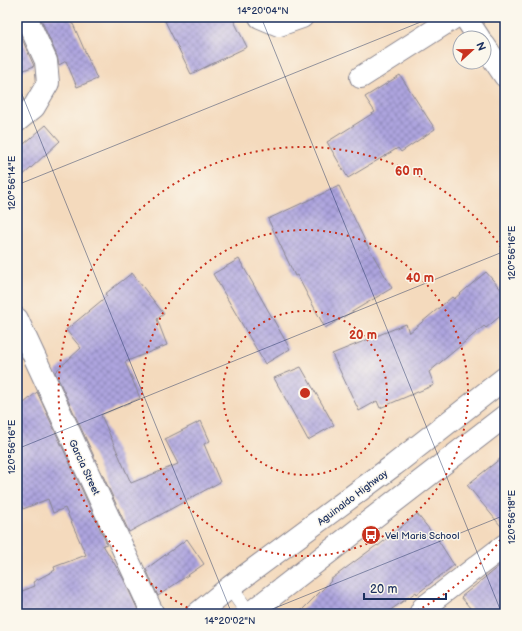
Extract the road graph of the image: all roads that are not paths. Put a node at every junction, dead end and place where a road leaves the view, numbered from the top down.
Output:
1 (26, 17) edge
2 (260, 17) edge
3 (302, 17) edge
4 (455, 17) edge
5 (465, 17) edge
6 (474, 30) edge
7 (492, 57) edge
8 (505, 76) edge
9 (361, 77) dead end
10 (17, 121) edge
11 (17, 319) edge
12 (505, 378) edge
13 (505, 416) edge
14 (505, 545) edge
15 (230, 587) junction
16 (153, 614) edge
17 (197, 614) edge
18 (249, 614) edge
19 (420, 614) edge

1 - 10 main road
2 - 3 main road
4 - 9 main road
5 - 6 main road
7 - 8 main road
11 - 16 main road, Garcia Street
12 - 15 main road, Aguinaldo Highway
13 - 18 main road
14 - 19 main road
15 - 17 main road, Aguinaldo Highway
15 - 18 lane

